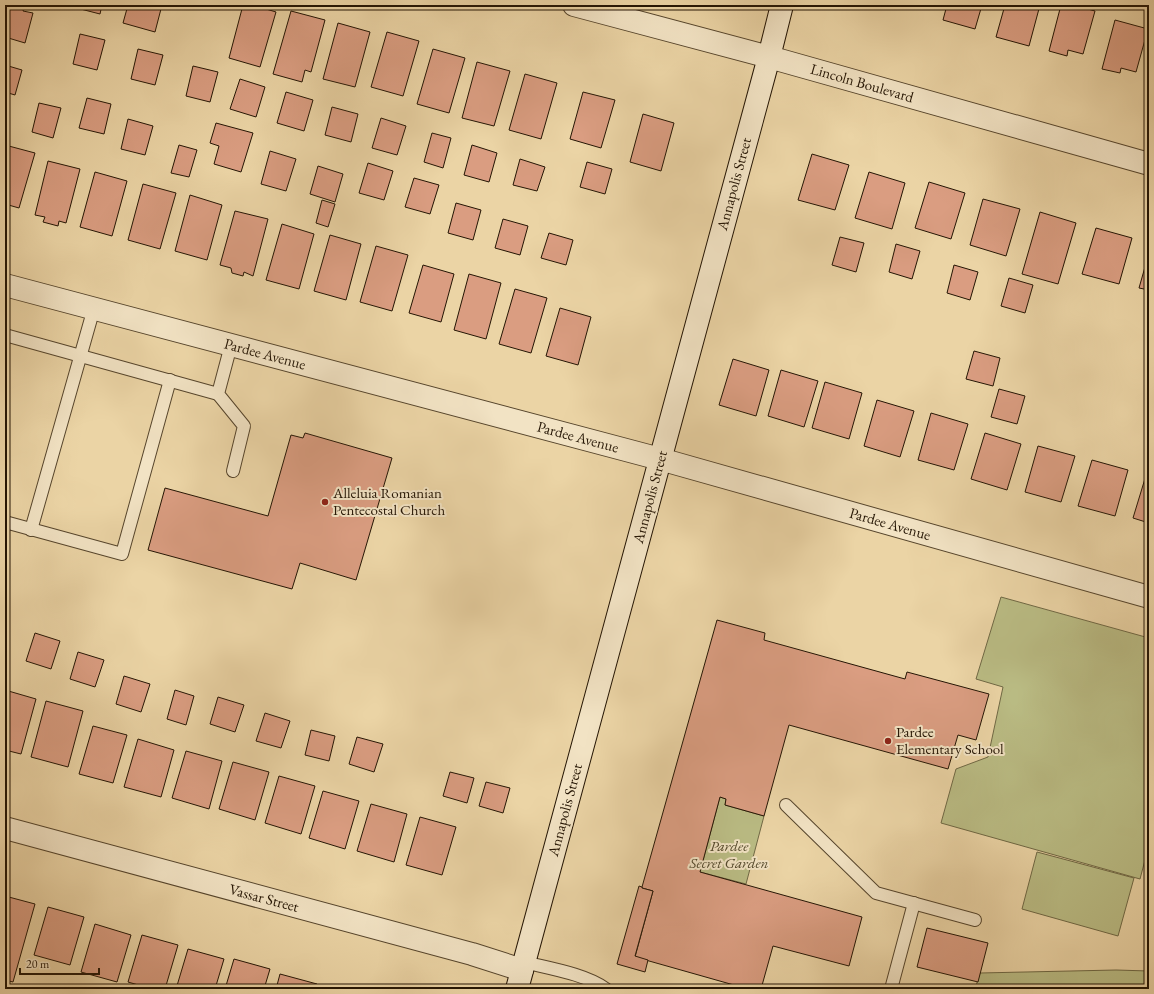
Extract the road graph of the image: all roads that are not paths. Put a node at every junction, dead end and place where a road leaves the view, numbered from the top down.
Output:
1 (574, 5) edge
2 (782, 5) edge
3 (769, 57) junction
4 (1149, 164) edge
5 (5, 285) edge
6 (94, 308) junction
7 (5, 336) edge
8 (231, 345) junction
9 (80, 356) junction
10 (170, 380) junction
11 (218, 394) junction
12 (660, 459) junction
13 (234, 471) dead end
14 (5, 522) edge
15 (31, 530) junction
16 (1149, 597) edge
17 (786, 805) dead end
18 (5, 828) edge
19 (914, 903) junction
20 (975, 920) dead end
21 (521, 974) edge
22 (606, 989) edge
23 (890, 989) edge

1 - 3 street, Lincoln Boulevard
2 - 3 street, Annapolis Street
3 - 4 street, Lincoln Boulevard
3 - 12 street, Annapolis Street
5 - 6 street, Pardee Avenue
6 - 8 street, Pardee Avenue
6 - 9 lane
7 - 9 lane
8 - 11 lane
8 - 12 street, Pardee Avenue
9 - 10 lane
9 - 15 lane
10 - 11 lane
10 - 15 lane
11 - 13 lane
12 - 16 street, Pardee Avenue
12 - 21 street, Annapolis Street
14 - 15 lane
17 - 19 lane
18 - 21 street, Vassar Street
19 - 20 lane
19 - 23 lane
21 - 22 lane

